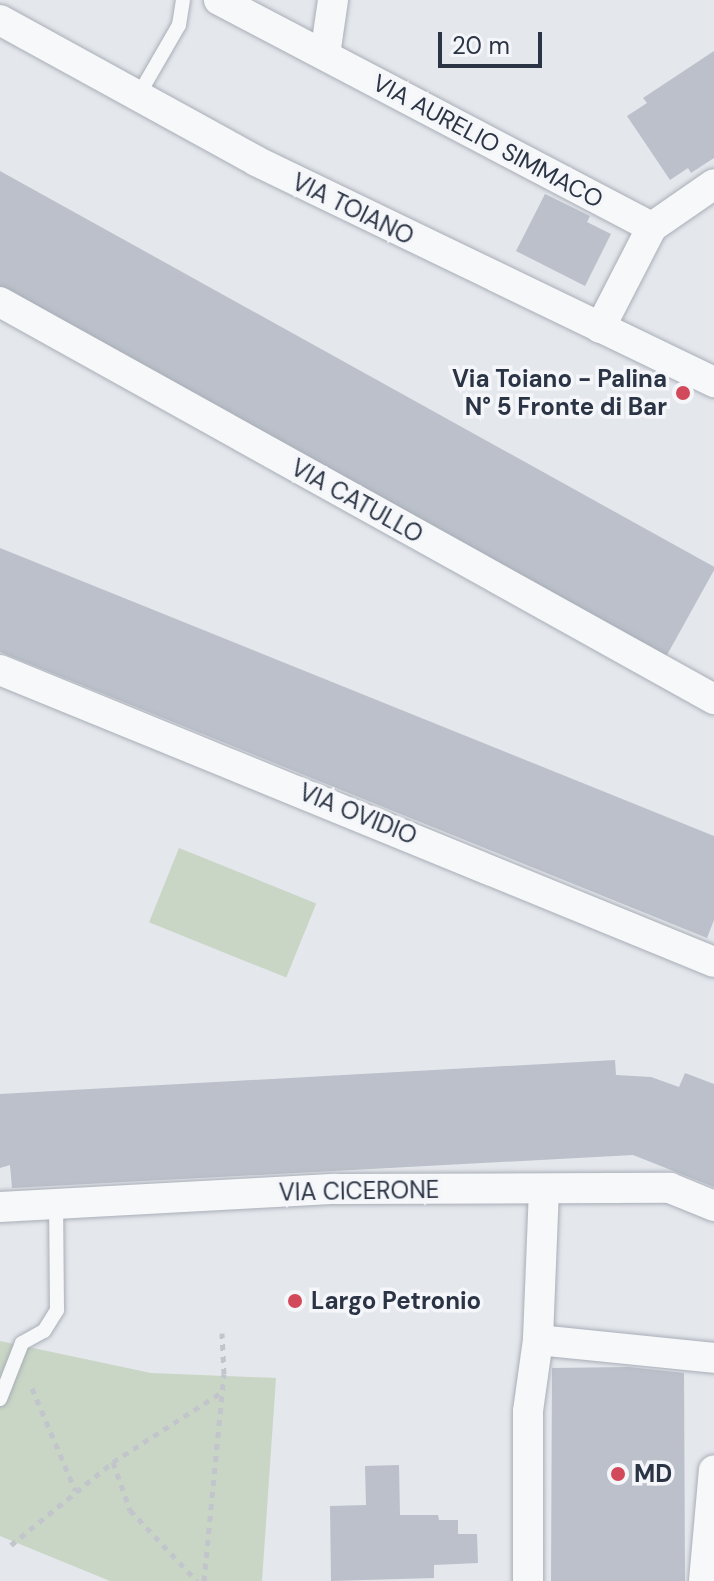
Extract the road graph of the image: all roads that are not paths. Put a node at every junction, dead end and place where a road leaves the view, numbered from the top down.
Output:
1 (183, 0) edge
2 (219, 0) edge
3 (333, 0) edge
4 (0, 20) edge
5 (325, 55) junction
6 (138, 96) junction
7 (714, 184) edge
8 (652, 227) junction
9 (0, 302) edge
10 (600, 328) junction
11 (714, 382) edge
12 (0, 670) edge
13 (714, 699) edge
14 (714, 962) edge
15 (544, 1189) junction
16 (56, 1202) junction
17 (714, 1206) edge
18 (0, 1207) edge
19 (538, 1340) junction
20 (714, 1358) edge
21 (0, 1399) edge
22 (714, 1470) edge
23 (528, 1581) edge
24 (704, 1581) edge

1 - 6 lane
2 - 5 street, VIA AURELIO SIMMACO
3 - 5 street
4 - 6 street, VIA TOIANO
5 - 8 street, VIA AURELIO SIMMACO
6 - 10 street, VIA TOIANO
7 - 8 street
8 - 10 street
9 - 13 street, VIA CATULLO
10 - 11 street, VIA TOIANO
12 - 14 street, VIA OVIDIO
15 - 16 street, VIA CICERONE
15 - 17 street, VIA CICERONE
15 - 19 street
16 - 18 street, VIA CICERONE
16 - 21 lane
19 - 20 street
19 - 23 street
22 - 24 street

